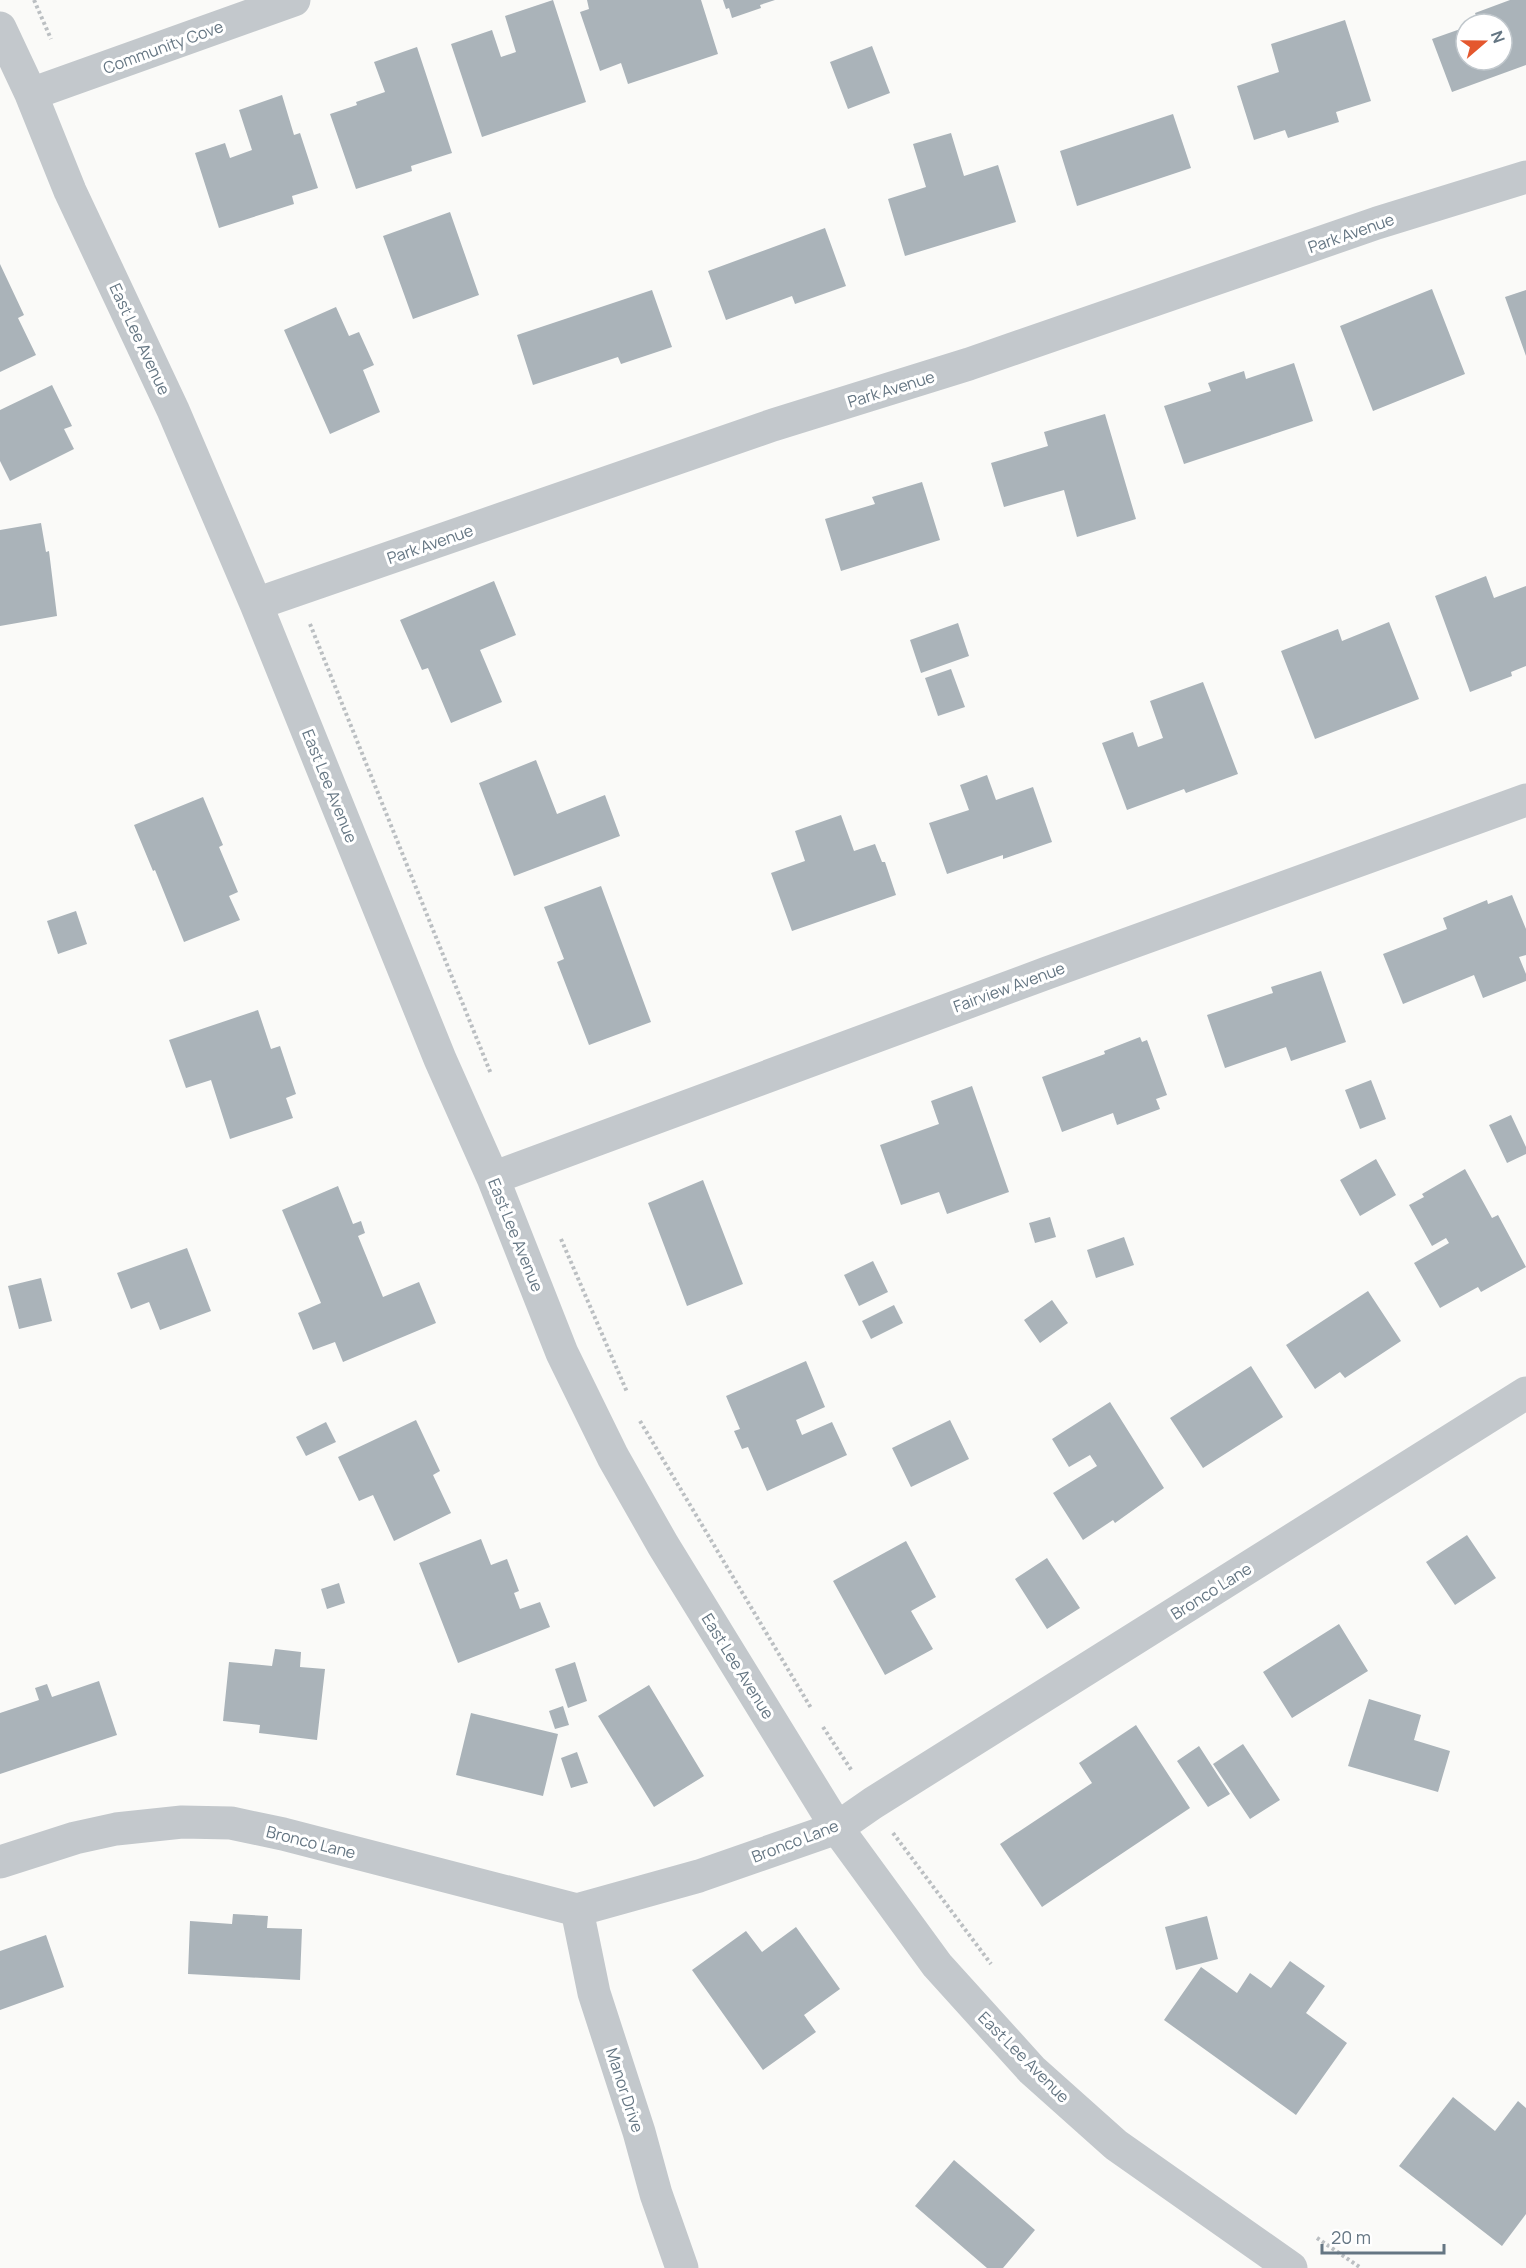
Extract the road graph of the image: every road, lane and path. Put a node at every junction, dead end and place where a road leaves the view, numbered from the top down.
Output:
1 (34, 0) edge
2 (294, 0) edge
3 (0, 28) edge
4 (51, 39) dead end
5 (31, 94) junction
6 (1526, 177) edge
7 (256, 604) junction
8 (310, 623) dead end
9 (1526, 800) edge
10 (492, 1075) dead end
11 (493, 1178) junction
12 (558, 1232) dead end
13 (1526, 1393) edge
14 (630, 1401) dead end
15 (640, 1419) dead end
16 (814, 1713) dead end
17 (820, 1723) dead end
18 (857, 1779) dead end
19 (837, 1828) junction
20 (891, 1830) dead end
21 (0, 1862) edge
22 (577, 1910) junction
23 (995, 1970) dead end
24 (1314, 2236) dead end
25 (682, 2268) edge
26 (1291, 2268) edge
27 (1361, 2268) edge

1 - 4 path
2 - 5 street, Community Cove
3 - 5 street, East Lee Avenue
5 - 7 street, East Lee Avenue
6 - 7 street, Park Avenue
7 - 11 street, East Lee Avenue
8 - 10 path
9 - 11 street, Fairview Avenue
11 - 19 street, East Lee Avenue
12 - 14 path
13 - 19 street, Bronco Lane
15 - 16 path
17 - 18 path
19 - 22 street, Bronco Lane
19 - 26 street, East Lee Avenue
20 - 23 path
21 - 22 street, Bronco Lane
22 - 25 street, Manor Drive
24 - 27 path

